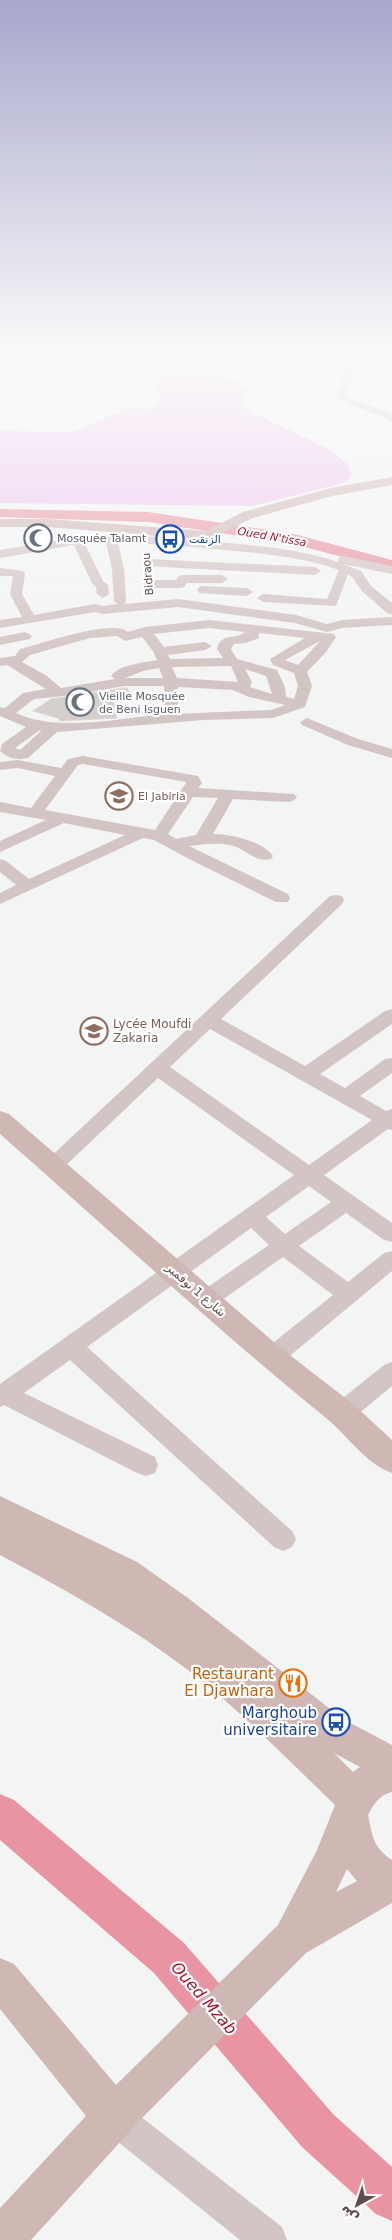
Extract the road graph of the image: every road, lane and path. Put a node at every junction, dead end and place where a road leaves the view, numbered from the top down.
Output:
1 (392, 481) edge
2 (0, 523) edge
3 (214, 537) junction
4 (111, 539) junction
5 (145, 539) junction
6 (78, 542) junction
7 (42, 547) junction
8 (256, 550) junction
9 (1, 554) edge
10 (300, 557) junction
11 (47, 559) dead end
12 (27, 562) dead end
13 (148, 563) junction
14 (215, 566) junction
15 (259, 568) junction
16 (293, 569) junction
17 (389, 570) edge
18 (314, 571) junction
19 (342, 573) junction
20 (11, 577) edge
21 (356, 580) junction
22 (0, 584) edge
23 (149, 584) junction
24 (179, 584) junction
25 (376, 585) junction
26 (268, 590) junction
27 (0, 597) edge
28 (392, 597) edge
29 (303, 600) junction
30 (120, 601) junction
31 (151, 601) junction
32 (24, 606) junction
33 (8, 609) dead end
34 (392, 610) edge
35 (208, 614) dead end
36 (237, 614) junction
37 (30, 619) junction
38 (392, 621) edge
39 (0, 624) edge
40 (176, 626) junction
41 (314, 629) junction
42 (392, 631) edge
43 (145, 632) junction
44 (25, 636) dead end
45 (0, 641) edge
46 (205, 646) dead end
47 (160, 651) junction
48 (235, 663) junction
49 (10, 664) edge
50 (166, 665) junction
51 (300, 670) junction
52 (0, 673) edge
53 (171, 682) junction
54 (116, 684) junction
55 (59, 692) junction
56 (230, 694) junction
57 (280, 699) junction
58 (300, 704) junction
59 (4, 716) edge
60 (216, 716) junction
61 (163, 720) junction
62 (307, 722) dead end
63 (38, 725) junction
64 (53, 728) junction
65 (392, 754) edge
66 (3, 758) edge
67 (65, 772) junction
68 (188, 792) junction
69 (228, 794) junction
70 (289, 796) dead end
71 (0, 807) edge
72 (34, 813) junction
73 (63, 818) junction
74 (141, 833) junction
75 (159, 836) junction
76 (202, 839) junction
77 (176, 844) junction
78 (0, 847) edge
79 (265, 856) dead end
80 (0, 864) edge
81 (28, 886) junction
82 (282, 898) dead end
83 (0, 899) edge
84 (336, 900) dead end
85 (392, 1015) edge
86 (209, 1020) junction
87 (392, 1064) edge
88 (157, 1068) junction
89 (306, 1074) junction
90 (345, 1096) junction
91 (0, 1120) edge
92 (390, 1120) edge
93 (54, 1165) junction
94 (309, 1175) junction
95 (346, 1202) junction
96 (251, 1216) junction
97 (392, 1234) edge
98 (284, 1246) junction
99 (392, 1259) edge
100 (175, 1271) junction
101 (348, 1294) junction
102 (207, 1298) junction
103 (70, 1346) junction
104 (272, 1357) junction
105 (392, 1372) edge
106 (2, 1396) edge
107 (342, 1413) junction
108 (392, 1460) edge
109 (146, 1464) dead end
110 (0, 1510) edge
111 (0, 1539) edge
112 (283, 1539) dead end
113 (392, 1764) edge
114 (392, 1774) edge
115 (352, 1808) junction
116 (392, 1882) edge
117 (286, 1945) junction
118 (0, 1978) edge
119 (120, 2110) junction
120 (18, 2233) edge
121 (268, 2240) edge

1 - 3 main road
2 - 3 main road
3 - 5 street
3 - 8 street
3 - 14 street
3 - 21 street
4 - 5 street
4 - 6 street
4 - 30 street
5 - 13 street, Bidraou
6 - 7 street
6 - 30 street
7 - 9 street
7 - 11 street
8 - 10 street
8 - 15 street
9 - 20 street
10 - 16 street
10 - 21 street
12 - 20 street
13 - 14 street
13 - 23 street, Bidraou
14 - 15 street
15 - 16 street
15 - 24 street
16 - 18 street
16 - 26 street
17 - 21 street
17 - 25 street
18 - 19 street
18 - 29 street
19 - 21 street
19 - 29 street
20 - 22 street
20 - 27 street
20 - 32 street
21 - 25 street
21 - 34 street
21 - 41 street
23 - 24 street
23 - 31 street, Bidraou
24 - 26 street
25 - 28 street
26 - 29 street
26 - 36 street
29 - 41 street
30 - 31 street
31 - 36 street
31 - 37 street
31 - 40 street, Bidraou
32 - 33 street
32 - 37 street
35 - 36 street
36 - 41 street
37 - 39 street
38 - 41 street
40 - 41 street
40 - 43 street
41 - 42 street
41 - 48 street
41 - 51 street
41 - 51 street
43 - 47 street
43 - 49 street
44 - 45 street
46 - 47 street
47 - 50 street
48 - 50 street
48 - 56 street
48 - 57 street
49 - 52 street
49 - 55 street
50 - 53 street
50 - 54 street
51 - 58 street
53 - 54 street
53 - 56 street
53 - 61 street
54 - 55 street
55 - 59 street
56 - 57 street
56 - 60 street
57 - 58 street
58 - 60 street
59 - 63 street
60 - 61 street
61 - 64 street
62 - 65 street
63 - 64 street
63 - 66 street
64 - 66 street
66 - 67 street
67 - 68 street
67 - 72 street
68 - 69 street
68 - 75 street
69 - 70 street
69 - 76 street
71 - 72 street
72 - 73 street
73 - 74 street
73 - 78 street
74 - 75 street
74 - 81 street
75 - 77 street
76 - 77 street
76 - 79 street
77 - 82 street
80 - 81 street
81 - 83 street
84 - 86 street
85 - 89 street
86 - 88 street
86 - 89 street
87 - 90 street
88 - 93 street
88 - 94 street
89 - 90 street
90 - 92 street
91 - 93 main road, شارع 1 نوفمبر
92 - 94 street
93 - 100 main road, شارع 1 نوفمبر
94 - 95 street
94 - 96 street
95 - 97 street
95 - 98 street
96 - 98 street
96 - 100 street
98 - 101 street
98 - 102 street
99 - 101 street
100 - 102 main road, شارع 1 نوفمبر
100 - 103 street
101 - 104 street
102 - 104 main road, شارع 1 نوفمبر
103 - 106 street
103 - 112 street
104 - 107 main road, شارع 1 نوفمبر
105 - 107 street
106 - 109 street
107 - 108 main road, شارع 1 نوفمبر
110 - 113 main road
111 - 115 main road
114 - 115 main road
115 - 116 main road
115 - 117 main road
116 - 117 main road
117 - 119 main road
118 - 119 main road
119 - 120 main road
119 - 121 street

